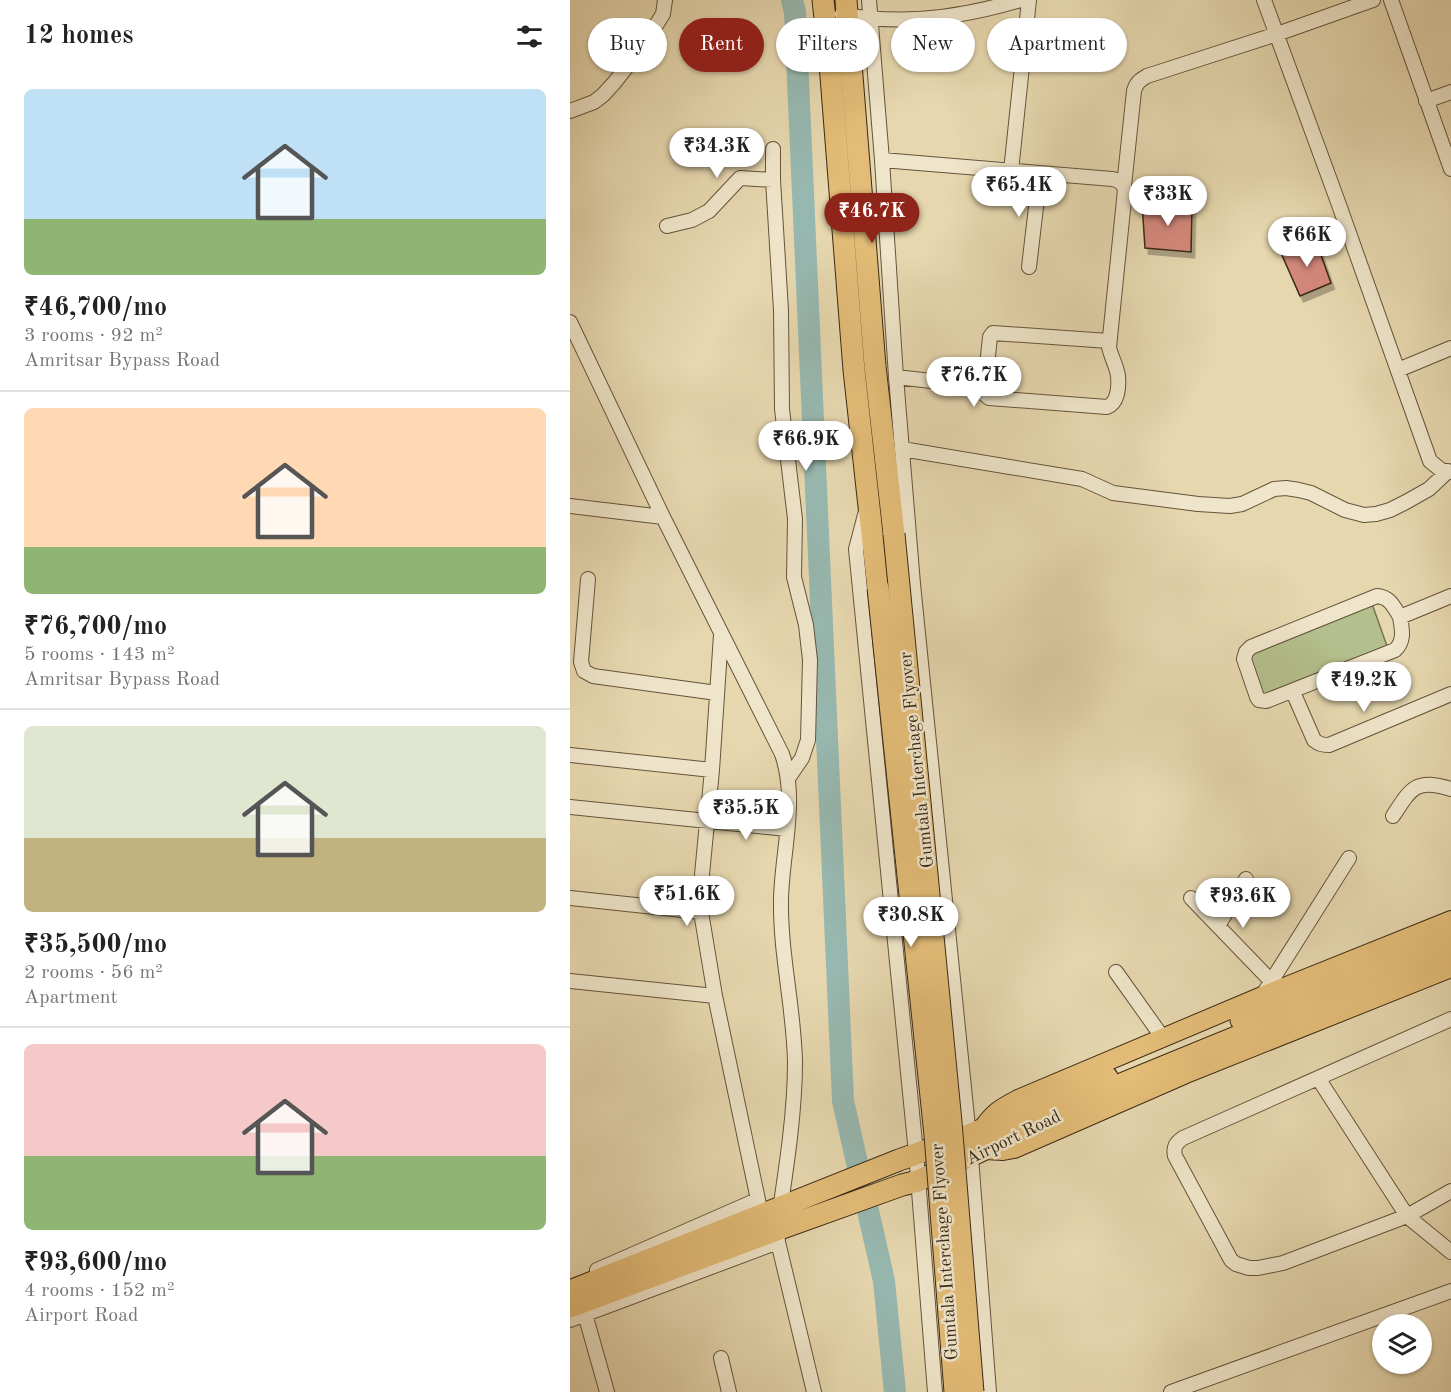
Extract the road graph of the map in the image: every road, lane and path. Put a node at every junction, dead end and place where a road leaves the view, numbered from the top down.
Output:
1 (665, 0) edge
2 (869, 0) edge
3 (1020, 0) edge
4 (1029, 0) edge
5 (1264, 0) edge
6 (1373, 0) edge
7 (1391, 0) edge
8 (824, 5) edge
9 (846, 7) edge
10 (870, 18) joint
11 (879, 18) edge
12 (1277, 34) junction
13 (875, 72) edge
14 (1451, 92) edge
15 (1426, 101) junction
16 (570, 111) edge
17 (773, 149) dead end
18 (882, 160) junction
19 (1451, 169) edge
20 (1011, 171) junction
21 (1040, 173) junction
22 (773, 180) junction
23 (1124, 186) junction
24 (667, 226) dead end
25 (1029, 267) dead end
26 (570, 322) edge
27 (1109, 341) junction
28 (1451, 348) edge
29 (1398, 370) junction
30 (896, 377) junction
31 (985, 387) junction
32 (903, 449) junction
33 (1449, 471) edge
34 (898, 486) junction
35 (868, 502) junction
36 (570, 506) edge
37 (663, 517) junction
38 (588, 579) dead end
39 (1451, 596) edge
40 (1400, 618) junction
41 (721, 633) junction
42 (1293, 692) junction
43 (717, 693) junction
44 (1451, 694) edge
45 (570, 755) edge
46 (712, 770) junction
47 (789, 777) junction
48 (1451, 789) edge
49 (570, 807) edge
50 (1393, 816) dead end
51 (708, 821) junction
52 (787, 829) junction
53 (1349, 858) dead end
54 (1246, 879) dead end
55 (570, 898) edge
56 (1191, 898) dead end
57 (700, 912) junction
58 (1451, 920) edge
59 (1218, 926) junction
60 (1451, 936) edge
61 (1451, 952) edge
62 (1451, 968) edge
63 (1116, 972) dead end
64 (570, 981) edge
65 (1266, 988) junction
66 (715, 996) junction
67 (1451, 1019) edge
68 (1163, 1038) junction
69 (1318, 1078) junction
70 (977, 1143) junction
71 (908, 1156) junction
72 (910, 1183) junction
73 (1451, 1191) edge
74 (766, 1207) junction
75 (1407, 1216) junction
76 (777, 1236) junction
77 (1451, 1252) edge
78 (570, 1281) edge
79 (1451, 1291) edge
80 (570, 1292) edge
81 (577, 1311) edge
82 (570, 1320) edge
83 (721, 1358) dead end
84 (607, 1392) edge
85 (729, 1392) edge
86 (814, 1392) edge
87 (935, 1392) edge
88 (955, 1392) edge
89 (973, 1392) edge
90 (989, 1392) edge
91 (1171, 1392) edge

1 - 16 street
2 - 10 street
3 - 11 street
4 - 20 street
5 - 12 street
6 - 12 street
7 - 15 street
8 - 9 street
8 - 35 highway, Gumtala Interchage Flyover
9 - 10 street
9 - 34 highway, Gumtala Interchage Flyover
12 - 23 street
12 - 29 street
13 - 18 street
14 - 15 street
15 - 19 street
17 - 22 street
18 - 20 street
18 - 30 street
20 - 21 street
21 - 23 street
21 - 25 street
22 - 24 street
22 - 47 street
23 - 27 street
26 - 37 street
27 - 31 street
27 - 31 street
28 - 29 street
29 - 33 street
30 - 31 street
30 - 32 street
32 - 33 street
32 - 34 street
34 - 70 street
34 - 89 highway, Gumtala Interchage Flyover, bridge
35 - 71 street
35 - 88 highway, Gumtala Interchage Flyover, bridge
36 - 37 street
37 - 41 street
38 - 43 street
39 - 40 street
40 - 42 street
40 - 42 street
41 - 43 street
41 - 47 street
42 - 44 street
43 - 46 street
45 - 46 street
46 - 51 street
47 - 52 street
48 - 50 street
49 - 51 street
51 - 52 street
51 - 57 street
52 - 74 street
53 - 65 street
54 - 59 street
55 - 57 street
56 - 59 street
57 - 66 street
58 - 65 main road
59 - 65 street
60 - 70 highway, Airport Road
61 - 70 highway, Airport Road
62 - 70 main road
63 - 68 street
64 - 66 street
65 - 68 main road
66 - 74 street
67 - 69 street
68 - 70 main road
69 - 75 street
69 - 75 street
70 - 71 highway, Airport Road
70 - 72 highway, Airport Road
70 - 90 street
71 - 72 street
71 - 74 highway, Airport Road
72 - 76 highway, Airport Road
72 - 87 street
73 - 75 street
74 - 76 street
74 - 78 street
74 - 80 highway, Airport Road
75 - 77 street
76 - 81 highway, Airport Road
76 - 86 street
79 - 91 street
81 - 82 street
81 - 84 street
83 - 85 street

